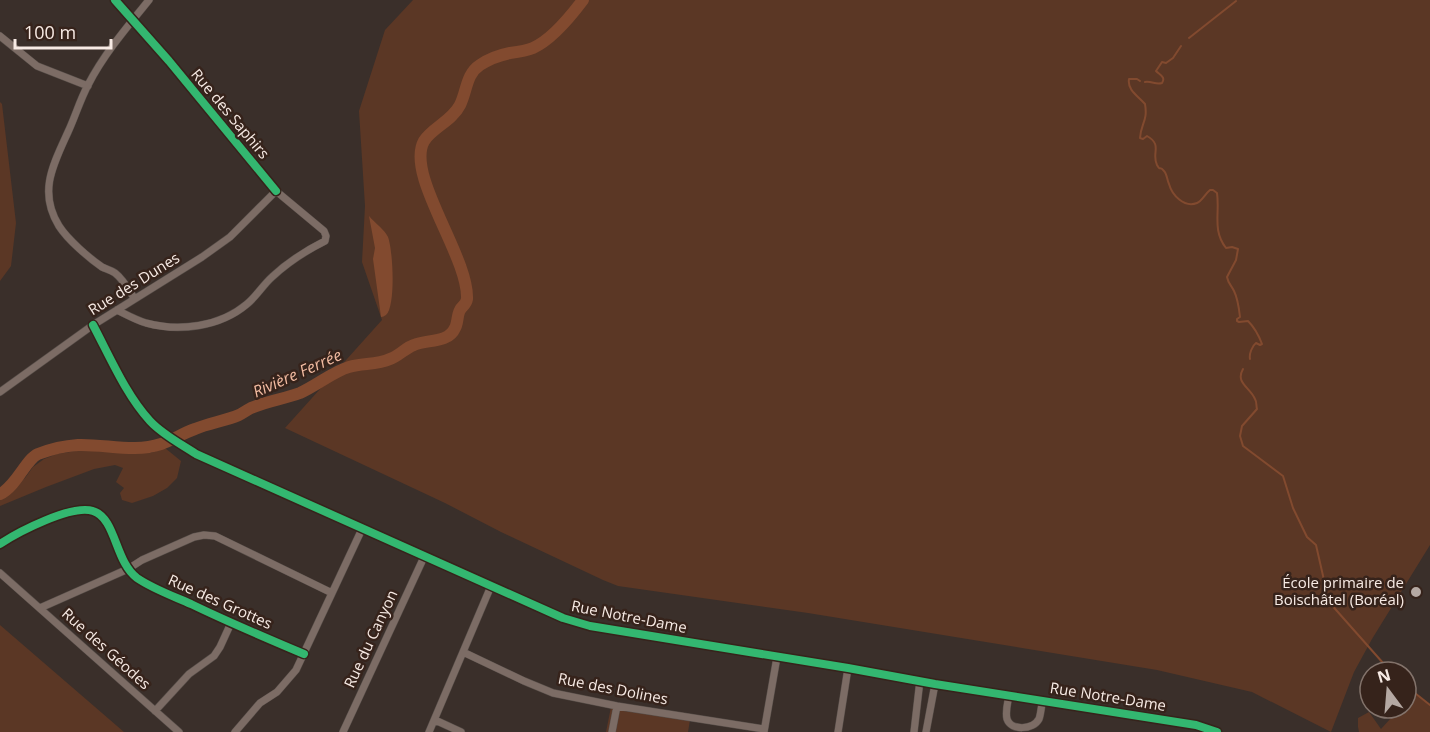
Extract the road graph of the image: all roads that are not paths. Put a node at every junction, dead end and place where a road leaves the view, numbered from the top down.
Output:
1 (115, 0) edge
2 (149, 0) edge
3 (133, 20) junction
4 (0, 36) edge
5 (88, 86) junction
6 (276, 191) junction
7 (134, 298) junction
8 (117, 310) junction
9 (93, 325) junction
10 (0, 393) edge
11 (362, 529) junction
12 (0, 544) edge
13 (424, 557) junction
14 (128, 569) junction
15 (0, 573) edge
16 (491, 586) junction
17 (332, 593) junction
18 (40, 608) junction
19 (231, 623) junction
20 (463, 652) junction
21 (304, 654) junction
22 (777, 657) junction
23 (848, 668) junction
24 (920, 680) junction
25 (935, 684) junction
26 (1009, 695) junction
27 (1043, 700) junction
28 (617, 706) junction
29 (155, 711) junction
30 (435, 720) junction
31 (764, 731) edge
32 (179, 732) edge
33 (235, 732) edge
34 (343, 732) edge
35 (429, 732) edge
36 (461, 732) edge
37 (612, 732) edge
38 (838, 732) edge
39 (914, 732) edge
40 (926, 732) edge
41 (1217, 732) edge

1 - 3 street, Rue des Saphirs
2 - 3 street
3 - 5 street
3 - 6 street, Rue des Saphirs
4 - 5 street
5 - 7 street
6 - 7 street, Rue des Dunes
6 - 8 street, Rue des Saphirs
7 - 8 street, Rue des Dunes
8 - 9 street, Rue des Dunes
9 - 10 street, Rue des Dunes
9 - 11 street, Rue Notre-Dame
11 - 13 street, Rue Notre-Dame
11 - 17 street
12 - 14 street
13 - 16 street, Rue Notre-Dame
13 - 34 street, Rue du Canyon
14 - 17 street, Rue des Géodes
14 - 18 street, Rue des Géodes
14 - 19 street, Rue des Grottes
15 - 18 street
16 - 20 street
16 - 22 street, Rue Notre-Dame
17 - 21 street
18 - 29 street, Rue des Géodes
19 - 21 street, Rue des Grottes
19 - 29 street
20 - 28 street, Rue des Dolines
20 - 30 street
21 - 33 street
22 - 23 street, Rue Notre-Dame
22 - 31 street
23 - 24 street, Rue Notre-Dame
23 - 38 street
24 - 25 street, Rue Notre-Dame
24 - 39 street
25 - 26 street, Rue Notre-Dame
25 - 40 street
26 - 27 street, Rue Notre-Dame
26 - 27 street
27 - 41 street, Rue Notre-Dame
28 - 31 street, Rue des Dolines
28 - 37 street
29 - 32 street, Rue des Géodes
30 - 35 street
30 - 36 street

